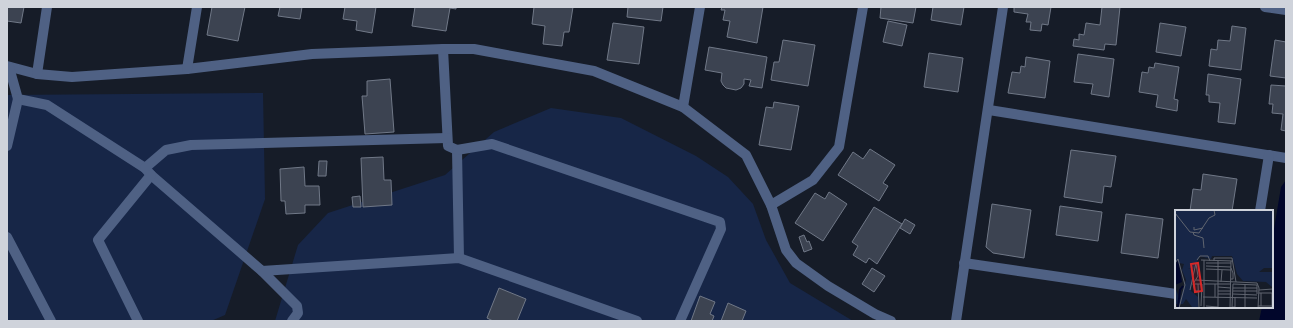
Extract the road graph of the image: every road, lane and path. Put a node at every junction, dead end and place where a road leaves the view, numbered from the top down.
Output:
1 (47, 7) edge
2 (197, 7) edge
3 (700, 7) edge
4 (863, 7) edge
5 (1003, 7) edge
6 (1265, 7) edge
7 (1286, 10) edge
8 (443, 49) junction
9 (8, 67) edge
10 (187, 68) junction
11 (37, 74) junction
12 (18, 99) junction
13 (683, 107) junction
14 (988, 110) junction
15 (447, 138) junction
16 (7, 146) edge
17 (457, 150) junction
18 (1268, 155) junction
19 (1286, 158) edge
20 (148, 172) junction
21 (771, 205) junction
22 (1260, 210) edge
23 (7, 237) edge
24 (459, 258) junction
25 (964, 263) junction
26 (262, 271) junction
27 (1175, 294) edge
28 (51, 321) edge
29 (138, 321) edge
30 (292, 321) edge
31 (636, 321) edge
32 (680, 321) edge
33 (891, 321) edge
34 (956, 321) edge

1 - 11 street
2 - 10 street
3 - 13 street
4 - 21 street
5 - 14 street
6 - 7 street
8 - 10 street
8 - 13 street
8 - 15 street
9 - 11 street
9 - 12 street
10 - 11 street
12 - 16 street
12 - 20 street
13 - 21 street
14 - 18 street
14 - 25 street
15 - 17 street
15 - 20 street
17 - 24 street
17 - 32 street
18 - 19 street
18 - 22 street
20 - 26 street
20 - 29 street
21 - 33 street
23 - 28 street
24 - 26 street
24 - 31 street
25 - 27 street
25 - 34 street
26 - 30 street

